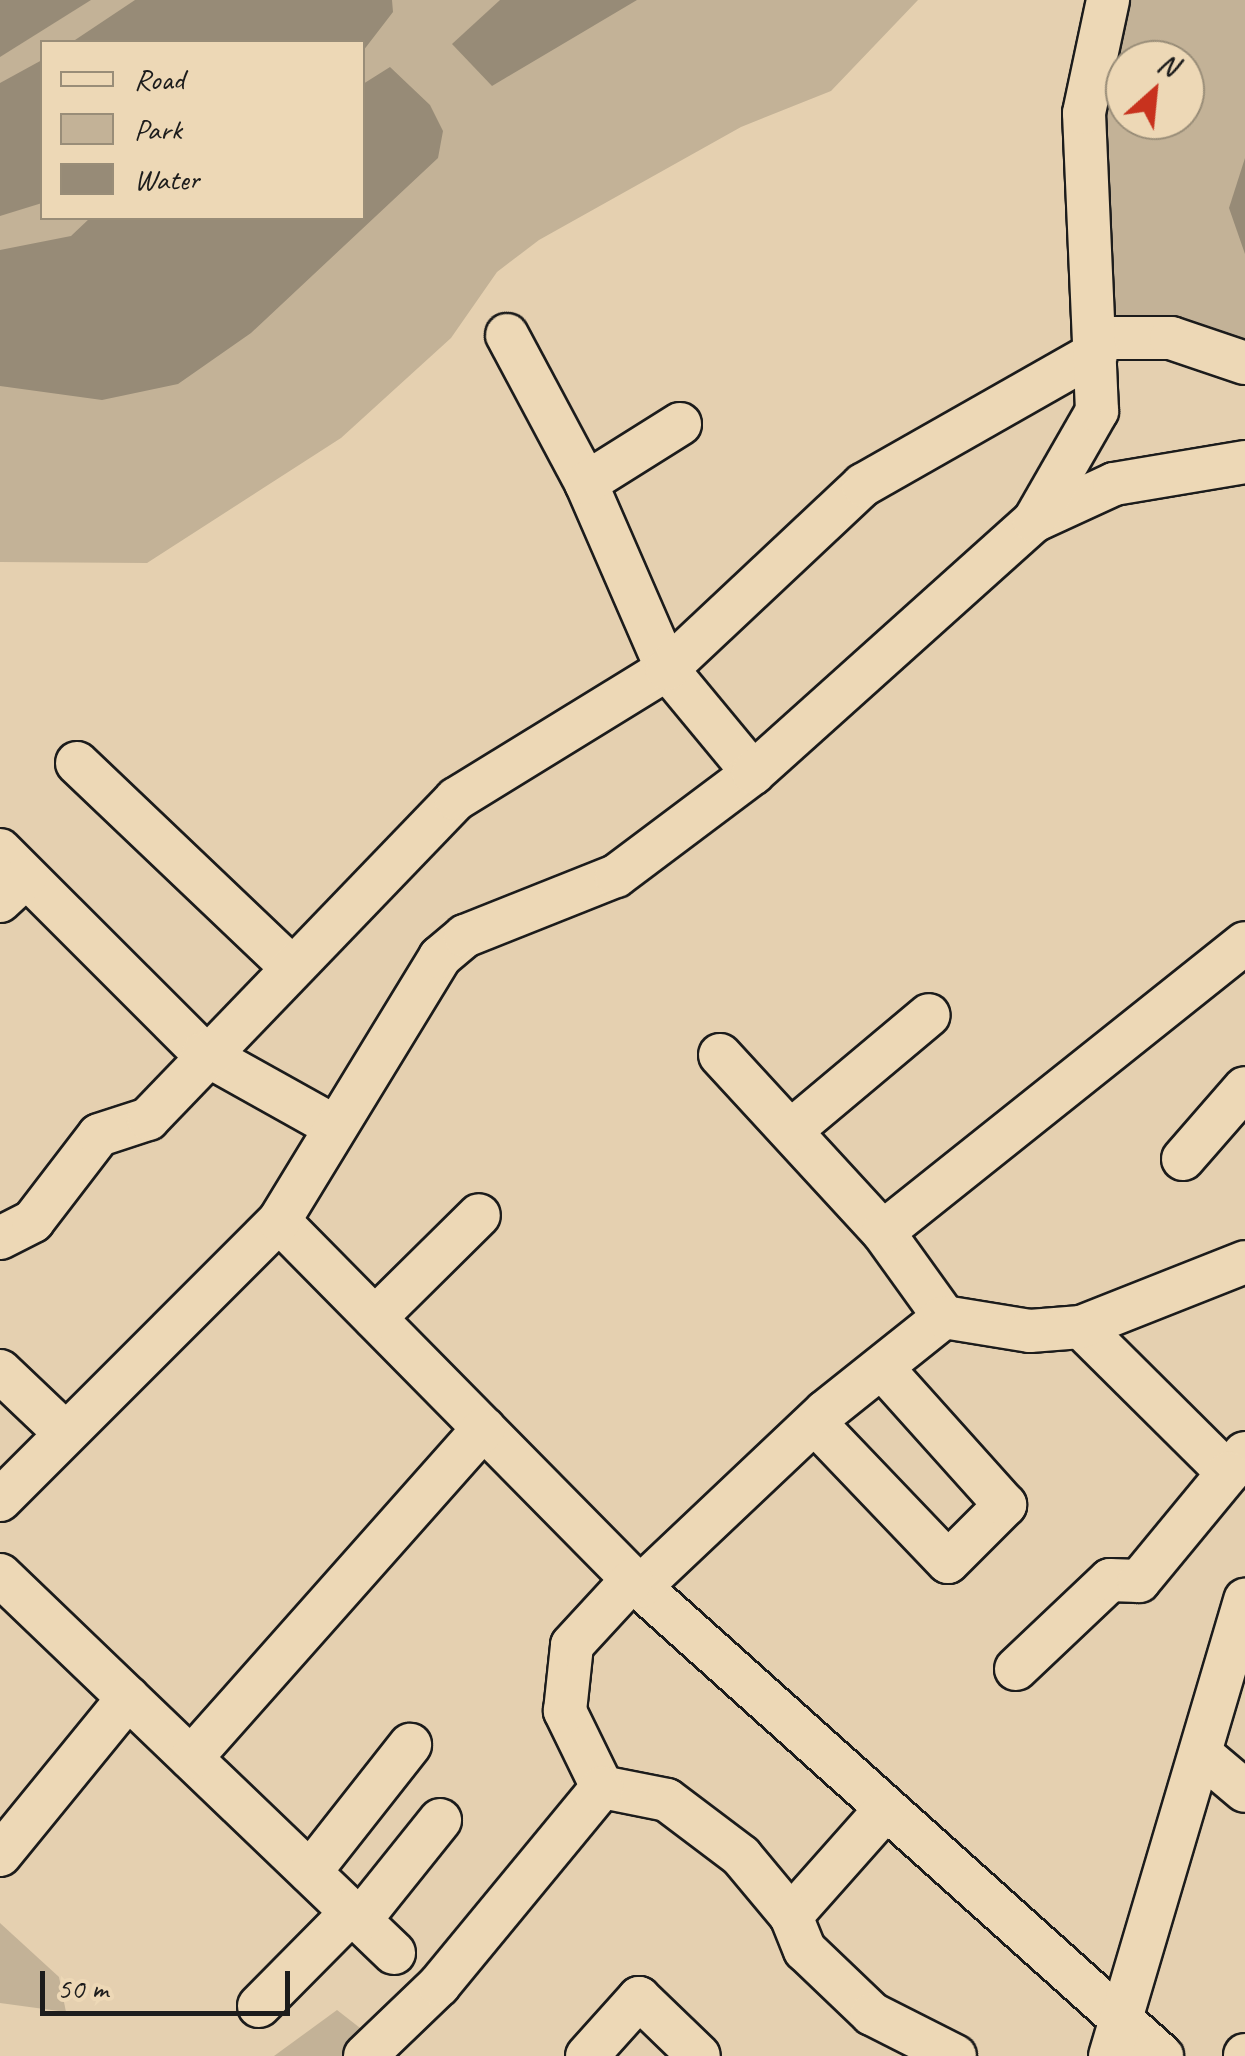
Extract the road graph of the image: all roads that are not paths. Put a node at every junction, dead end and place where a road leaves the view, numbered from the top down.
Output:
1 (1108, 0) edge
2 (507, 336) dead end
3 (1097, 345) junction
4 (1245, 362) edge
5 (680, 424) dead end
6 (1245, 462) edge
7 (586, 482) junction
8 (1034, 521) junction
9 (667, 668) junction
10 (77, 763) dead end
11 (752, 774) junction
12 (9, 876) edge
13 (1245, 943) edge
14 (290, 966) junction
15 (929, 1015) dead end
16 (203, 1053) junction
17 (720, 1055) dead end
18 (1245, 1088) edge
19 (332, 1126) junction
20 (793, 1129) junction
21 (1182, 1159) dead end
22 (479, 1215) dead end
23 (279, 1222) junction
24 (883, 1232) junction
25 (0, 1238) edge
26 (1245, 1262) edge
27 (944, 1317) junction
28 (375, 1318) junction
29 (1081, 1326) junction
30 (882, 1368) junction
31 (0, 1371) edge
32 (815, 1422) junction
33 (484, 1428) junction
34 (65, 1432) junction
35 (1236, 1463) edge
36 (0, 1500) edge
37 (0, 1575) edge
38 (636, 1584) junction
39 (1245, 1600) edge
40 (1016, 1669) dead end
41 (128, 1698) junction
42 (410, 1745) dead end
43 (1201, 1754) junction
44 (191, 1758) junction
45 (602, 1787) junction
46 (1245, 1791) edge
47 (884, 1810) junction
48 (440, 1820) dead end
49 (0, 1854) edge
50 (310, 1872) junction
51 (356, 1916) junction
52 (791, 1916) junction
53 (394, 1953) dead end
54 (258, 2006) dead end
55 (1118, 2039) edge
56 (364, 2056) edge
57 (586, 2056) edge
58 (699, 2056) edge
59 (955, 2056) edge
60 (1162, 2056) edge

1 - 3 street
2 - 7 street
3 - 4 street
3 - 8 street
3 - 9 street
5 - 7 street
6 - 8 street
7 - 9 street
8 - 11 street
9 - 11 street
9 - 14 street
10 - 14 street
11 - 19 street
12 - 16 street
13 - 24 street
14 - 16 street
15 - 20 street
16 - 19 street
16 - 25 street
17 - 20 street
18 - 21 street
19 - 23 street
20 - 24 street
22 - 28 street
23 - 28 street
23 - 34 street
24 - 27 street
26 - 29 street
27 - 29 street
27 - 30 street
28 - 33 street
29 - 35 street
30 - 32 street
30 - 32 street
31 - 34 street
32 - 38 street
33 - 38 street
33 - 44 street
34 - 36 street
35 - 40 street
37 - 41 street
38 - 45 street
38 - 47 street
39 - 43 street
41 - 44 street
41 - 49 street
42 - 50 street
43 - 46 street
43 - 55 street
44 - 50 street
45 - 52 street
45 - 56 street
47 - 52 street
47 - 55 street
48 - 51 street
50 - 51 street
51 - 53 street
51 - 54 street
52 - 59 street
55 - 60 street
57 - 58 street

